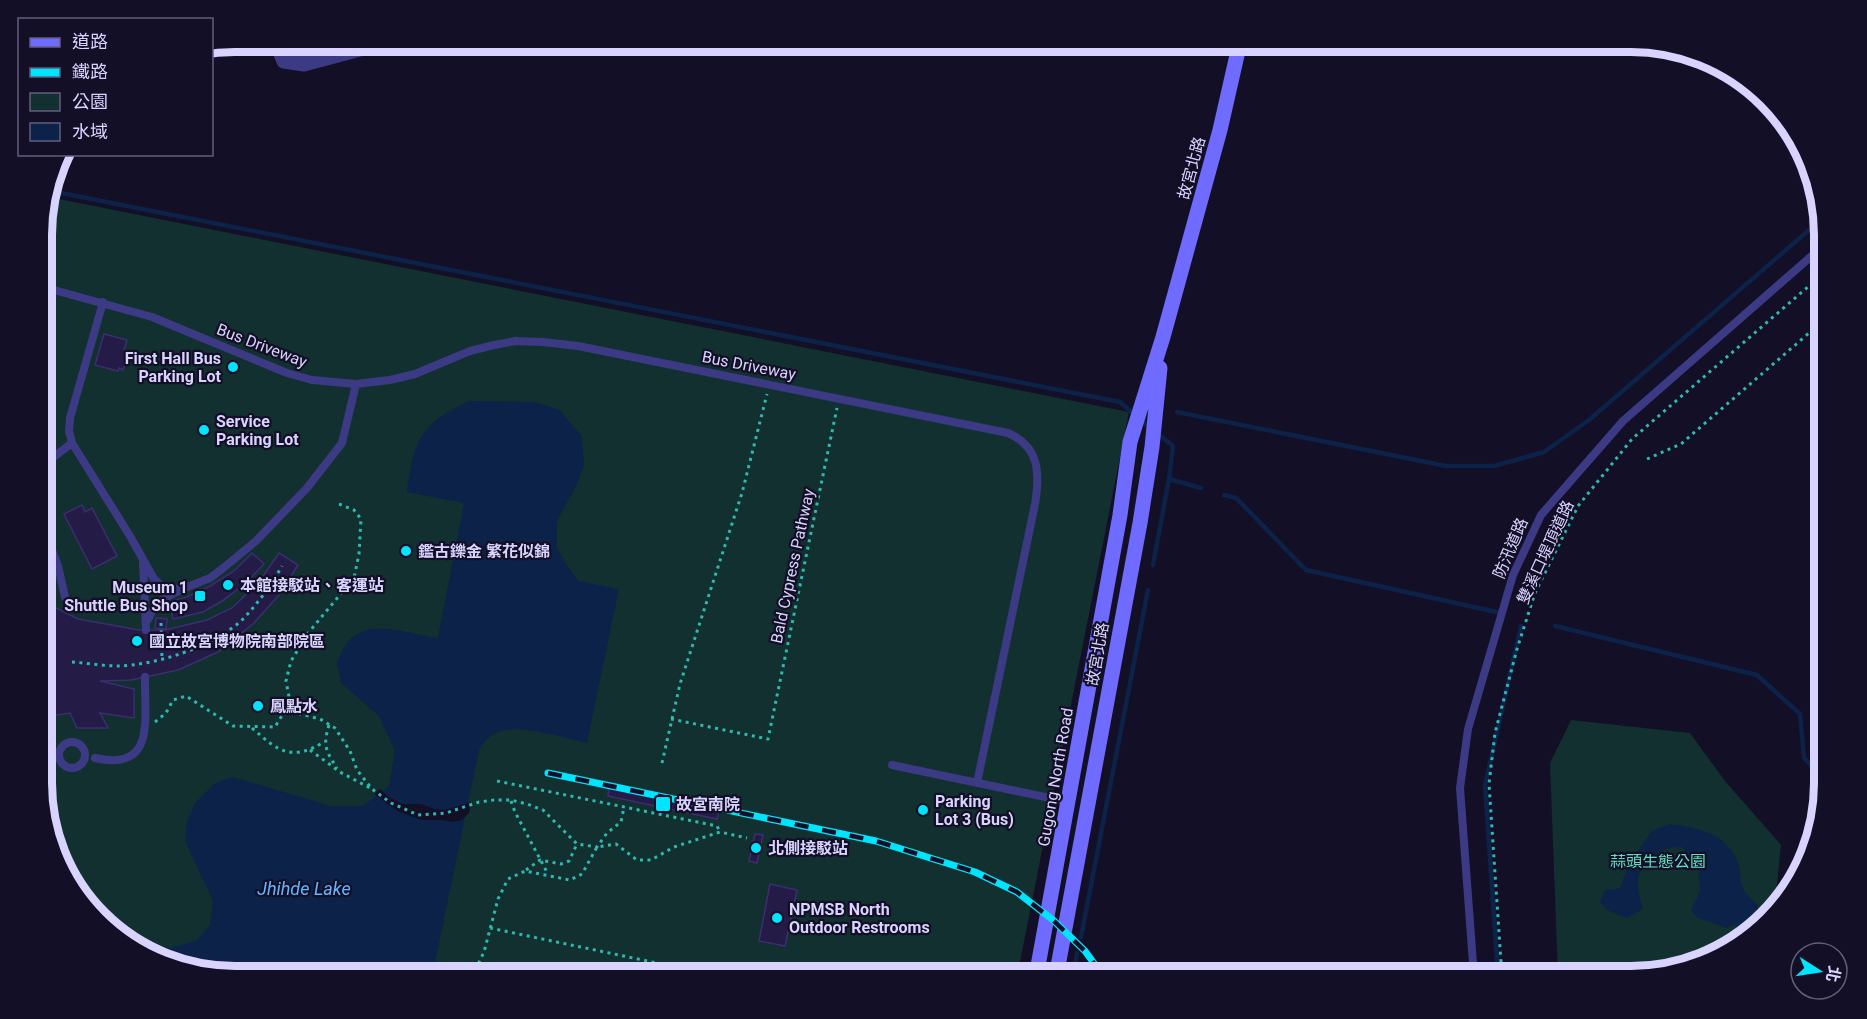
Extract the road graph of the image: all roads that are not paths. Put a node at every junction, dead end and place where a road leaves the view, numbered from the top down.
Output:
1 (280, 52) edge
2 (349, 52) edge
3 (1238, 52) edge
4 (1815, 254) edge
5 (53, 289) edge
6 (104, 302) junction
7 (1163, 337) junction
8 (356, 384) junction
9 (72, 443) junction
10 (53, 458) edge
11 (52, 551) edge
12 (142, 559) junction
13 (185, 588) junction
14 (65, 597) dead end
15 (145, 677) dead end
16 (85, 751) junction
17 (95, 758) junction
18 (84, 761) junction
19 (892, 765) dead end
20 (977, 783) junction
21 (1069, 802) junction
22 (1038, 966) edge
23 (1058, 966) edge
24 (1473, 966) edge

1 - 2 street
3 - 7 street, 故宮北路
4 - 24 lane, 防汛道路
5 - 6 lane, Bus Driveway
6 - 8 lane, Bus Driveway
6 - 9 lane
7 - 21 street, 故宮北路
7 - 23 street, 故宮北路
8 - 13 lane
8 - 20 lane, Bus Driveway
9 - 10 lane
9 - 12 lane
11 - 14 lane
12 - 13 lane
12 - 13 lane
15 - 17 lane
16 - 17 lane
16 - 18 lane
16 - 18 lane
17 - 18 lane
19 - 20 lane
20 - 21 lane
21 - 22 street, Gugong North Road

